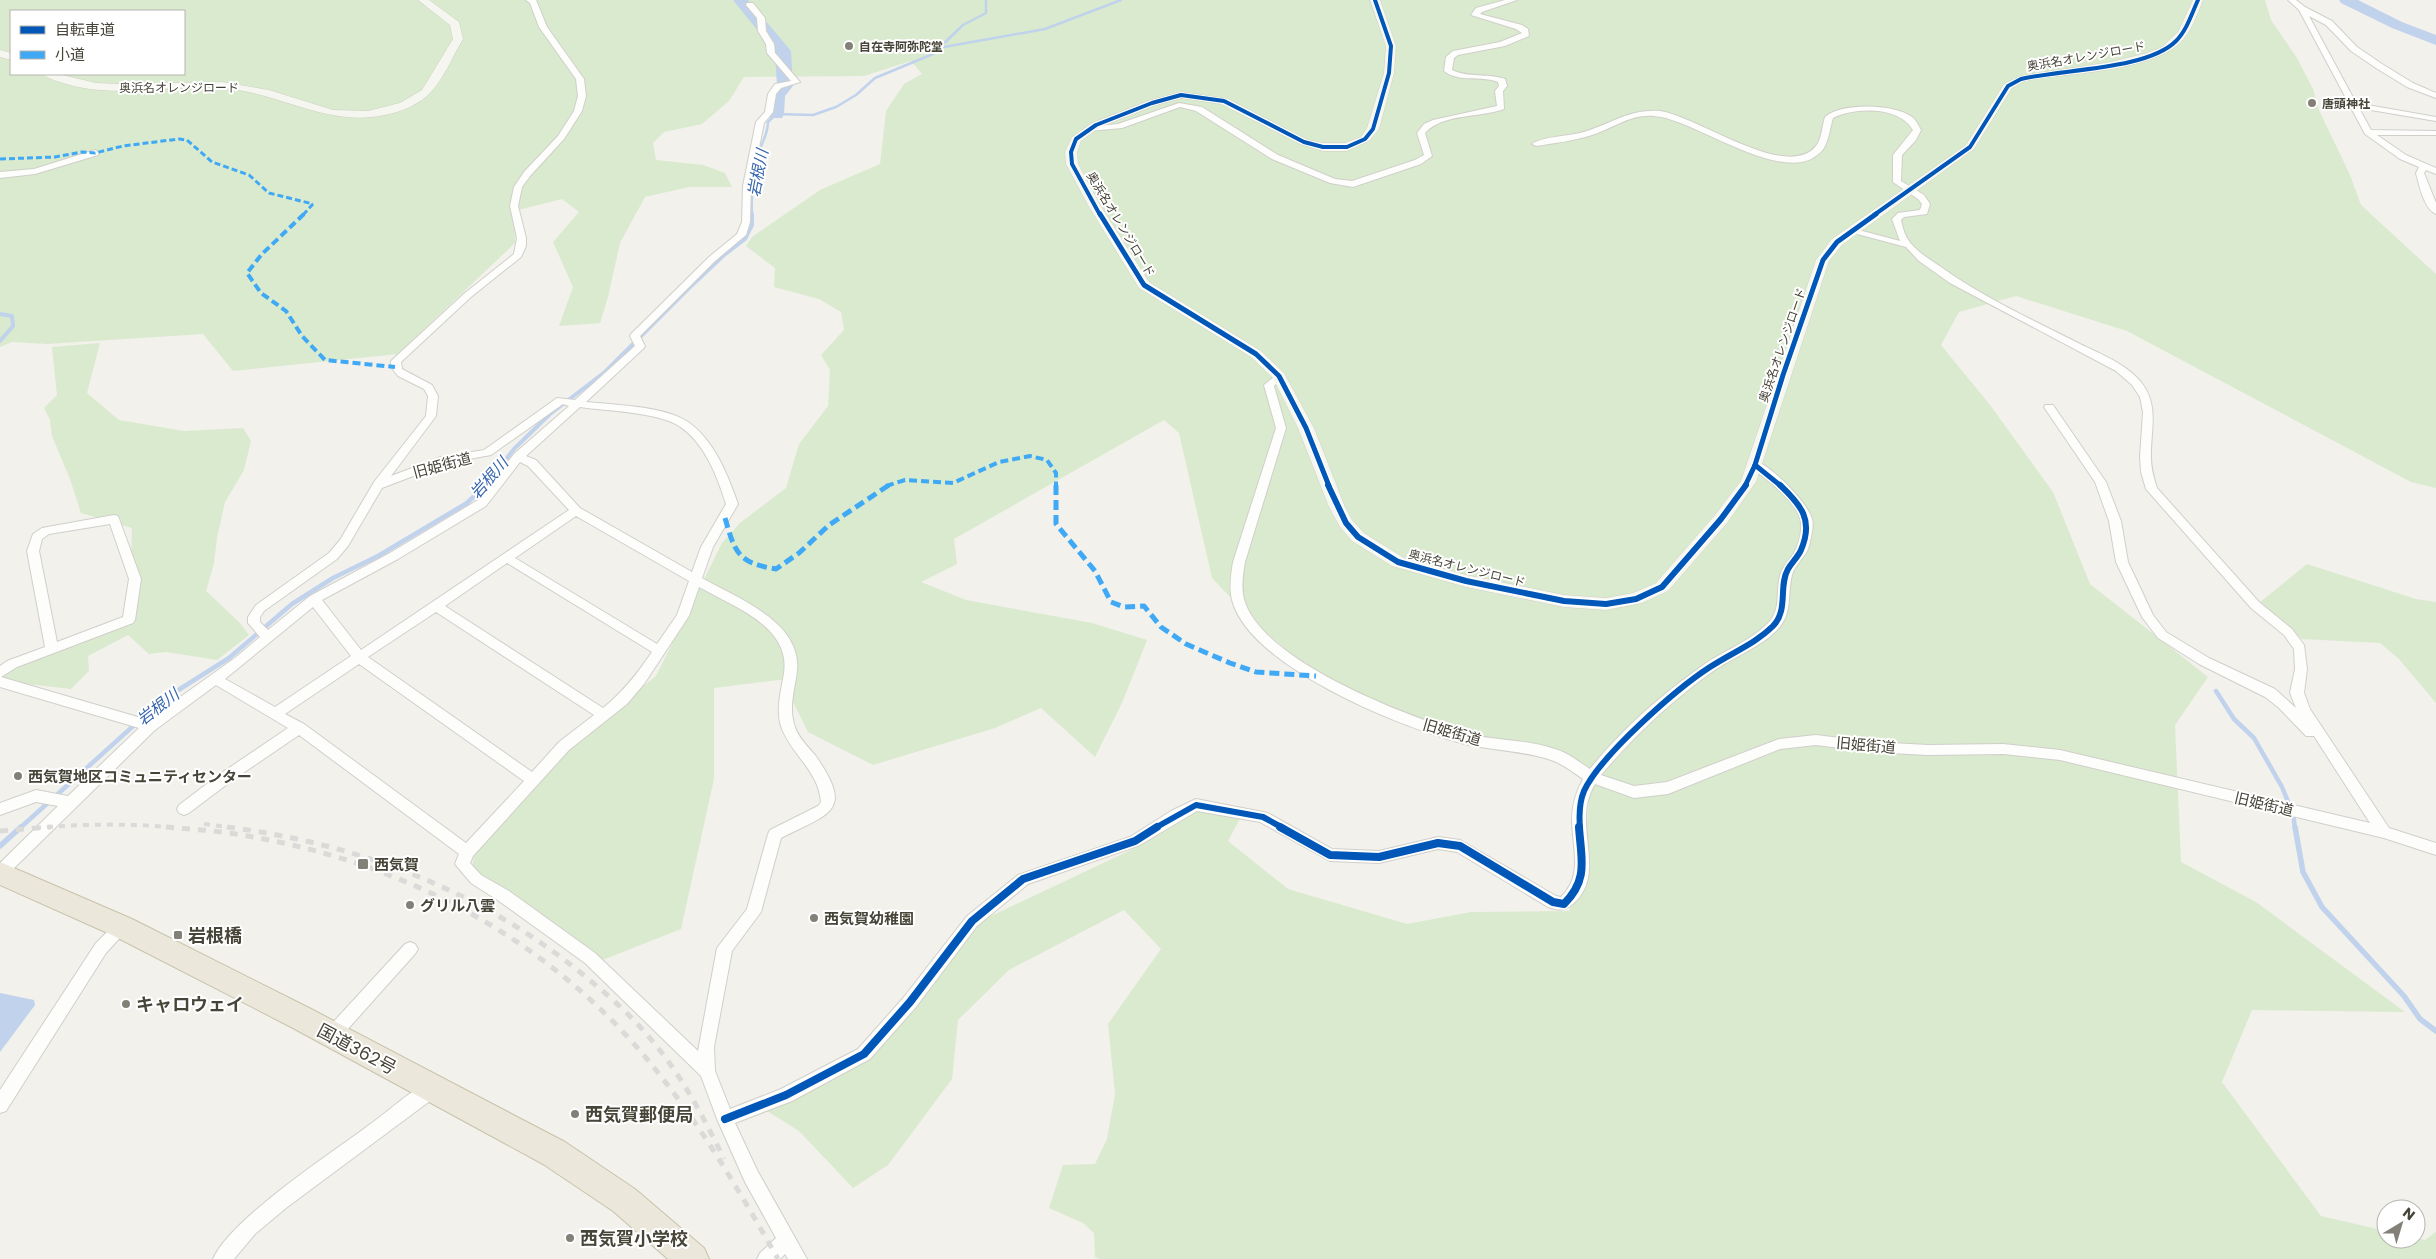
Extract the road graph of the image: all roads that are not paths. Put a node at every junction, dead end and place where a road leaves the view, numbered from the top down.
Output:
1 (423, 0) edge
2 (530, 0) edge
3 (1375, 0) edge
4 (1513, 0) edge
5 (2198, 0) edge
6 (2292, 0) edge
7 (750, 5) dead end
8 (2302, 9) junction
9 (51, 75) edge
10 (2436, 96) edge
11 (2354, 105) junction
12 (2436, 119) edge
13 (1088, 129) junction
14 (2368, 132) junction
15 (2436, 133) edge
16 (1536, 144) dead end
17 (94, 153) dead end
18 (2423, 166) junction
19 (2436, 171) edge
20 (0, 175) edge
21 (1908, 191) junction
22 (2436, 211) edge
23 (1851, 231) junction
24 (1905, 245) junction
25 (1280, 376) junction
26 (575, 404) junction
27 (2049, 407) dead end
28 (518, 457) junction
29 (1755, 465) junction
30 (378, 484) junction
31 (576, 511) junction
32 (507, 558) junction
33 (696, 580) junction
34 (314, 599) junction
35 (436, 606) junction
36 (267, 637) junction
37 (52, 649) junction
38 (660, 651) junction
39 (360, 658) junction
40 (0, 673) edge
41 (215, 679) junction
42 (0, 682) edge
43 (275, 714) junction
44 (604, 715) junction
45 (150, 726) junction
46 (299, 728) junction
47 (2330, 752) junction
48 (1591, 777) junction
49 (532, 779) junction
50 (70, 802) junction
51 (0, 809) edge
52 (184, 809) dead end
53 (2384, 832) junction
54 (2436, 849) edge
55 (467, 852) junction
56 (0, 873) edge
57 (122, 927) junction
58 (410, 949) dead end
59 (332, 1035) junction
60 (708, 1071) junction
61 (432, 1089) junction
62 (0, 1105) edge
63 (725, 1118) junction
64 (788, 1240) junction
65 (222, 1259) edge
66 (693, 1259) edge
67 (766, 1259) edge
68 (798, 1259) edge

1 - 9 street, 奥浜名オレンジロード
2 - 30 street, 旧姫街道
3 - 13 street, 奥浜名オレンジロード
4 - 13 street
5 - 21 street, 奥浜名オレンジロード
6 - 8 street
7 - 26 street
8 - 10 street
8 - 11 street
11 - 12 street
11 - 14 street
13 - 25 street, 奥浜名オレンジロード
14 - 15 street
14 - 18 street
16 - 21 street
17 - 20 street
18 - 19 street
18 - 22 street
21 - 23 street, 奥浜名オレンジロード
21 - 24 street
23 - 24 street
23 - 29 street, 奥浜名オレンジロード
24 - 47 street
25 - 29 street, 奥浜名オレンジロード
25 - 48 street, 旧姫街道
26 - 28 street
26 - 30 street, 旧姫街道
26 - 33 street, 旧姫街道
27 - 47 street
28 - 31 street
28 - 34 street
29 - 48 street
30 - 36 street
31 - 32 street
31 - 33 street
32 - 35 street
32 - 38 street
33 - 38 street
33 - 60 street
34 - 36 street
34 - 39 street
35 - 39 street
35 - 44 street
36 - 41 street
37 - 37 street
37 - 40 street
38 - 44 street
39 - 43 street
39 - 49 street
41 - 43 street
41 - 45 street
42 - 45 street
43 - 46 street
44 - 49 street
45 - 50 street
46 - 52 street
46 - 55 street
47 - 53 street
48 - 53 street, 旧姫街道
48 - 63 street
49 - 55 street
50 - 51 street
50 - 56 street
53 - 54 street, 旧姫街道
55 - 60 street
56 - 57 highway, 国道362号
57 - 59 highway, 国道362号
57 - 62 street
58 - 59 street
59 - 61 highway, 国道362号
60 - 63 street
61 - 65 street
61 - 66 highway, 国道362号
63 - 64 street
64 - 67 street
64 - 68 street

